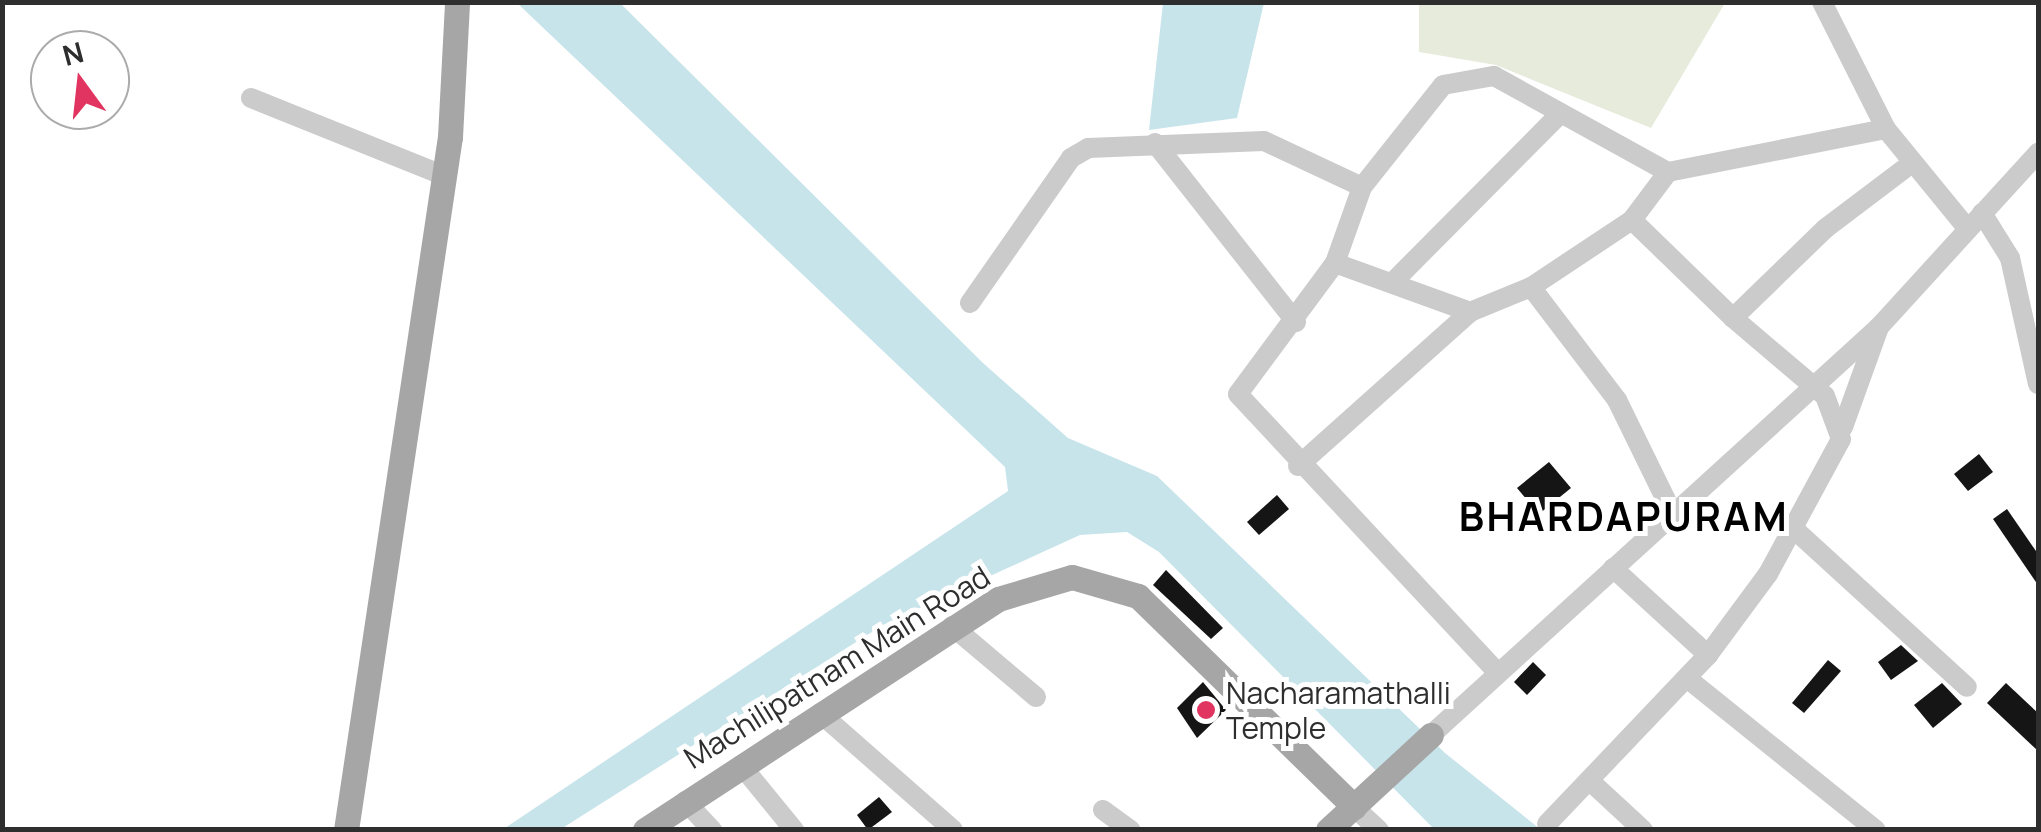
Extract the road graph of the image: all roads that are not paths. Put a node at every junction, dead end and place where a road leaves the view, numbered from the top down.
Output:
1 (457, 2) edge
2 (1822, 2) edge
3 (250, 98) dead end
4 (1561, 113) junction
5 (1886, 129) junction
6 (1154, 143) junction
7 (2038, 152) edge
8 (1912, 163) junction
9 (1668, 172) junction
10 (445, 176) junction
11 (1362, 187) junction
12 (1982, 212) junction
13 (1632, 220) junction
14 (1967, 228) junction
15 (1336, 263) junction
16 (1393, 282) junction
17 (1530, 287) junction
18 (970, 303) dead end
19 (1470, 312) junction
20 (1733, 318) junction
21 (1296, 322) junction
22 (1879, 327) junction
23 (2038, 384) edge
24 (1820, 391) junction
25 (1843, 427) junction
26 (1298, 466) junction
27 (1671, 510) junction
28 (1794, 529) junction
29 (1612, 568) junction
30 (952, 626) junction
31 (1708, 655) junction
32 (1498, 673) junction
33 (1688, 679) junction
34 (1967, 687) dead end
35 (1036, 697) dead end
36 (820, 713) junction
37 (1431, 735) joint
38 (741, 766) junction
39 (1590, 781) junction
40 (685, 801) junction
41 (1354, 807) junction
42 (1103, 810) dead end
43 (1548, 824) dead end
44 (346, 830) edge
45 (644, 830) edge
46 (712, 830) edge
47 (794, 830) edge
48 (952, 830) edge
49 (1131, 830) edge
50 (1328, 830) edge
51 (1379, 830) edge
52 (1643, 830) edge
53 (1876, 830) edge

1 - 10 main road
2 - 5 street
3 - 10 street
4 - 9 street
4 - 11 street
4 - 16 street
5 - 8 street
5 - 9 street
6 - 11 street
6 - 18 street
6 - 21 street
7 - 12 street
8 - 14 street
8 - 20 street
9 - 13 street
10 - 44 main road
11 - 15 street
12 - 14 street
12 - 23 street
13 - 17 street
13 - 20 street
14 - 22 street
15 - 16 street
15 - 21 street
16 - 19 street
17 - 19 street
17 - 27 street
19 - 26 street
20 - 24 street
21 - 26 street
22 - 24 street
22 - 25 street
24 - 25 street
24 - 27 street
25 - 28 street
26 - 32 street
27 - 29 street
28 - 31 street
28 - 34 street
29 - 31 street
29 - 32 street
30 - 35 street
30 - 36 main road, Machilipatnam Main Road
30 - 41 main road, Machilipatnam Main Road
31 - 33 street
32 - 37 street
33 - 39 street
33 - 53 street
36 - 38 main road, Machilipatnam Main Road
36 - 48 street
37 - 41 main road
38 - 40 main road, Machilipatnam Main Road
38 - 47 street
39 - 43 street
39 - 52 street
40 - 45 main road, Machilipatnam Main Road
40 - 46 street
41 - 50 main road
41 - 51 street
42 - 49 street

